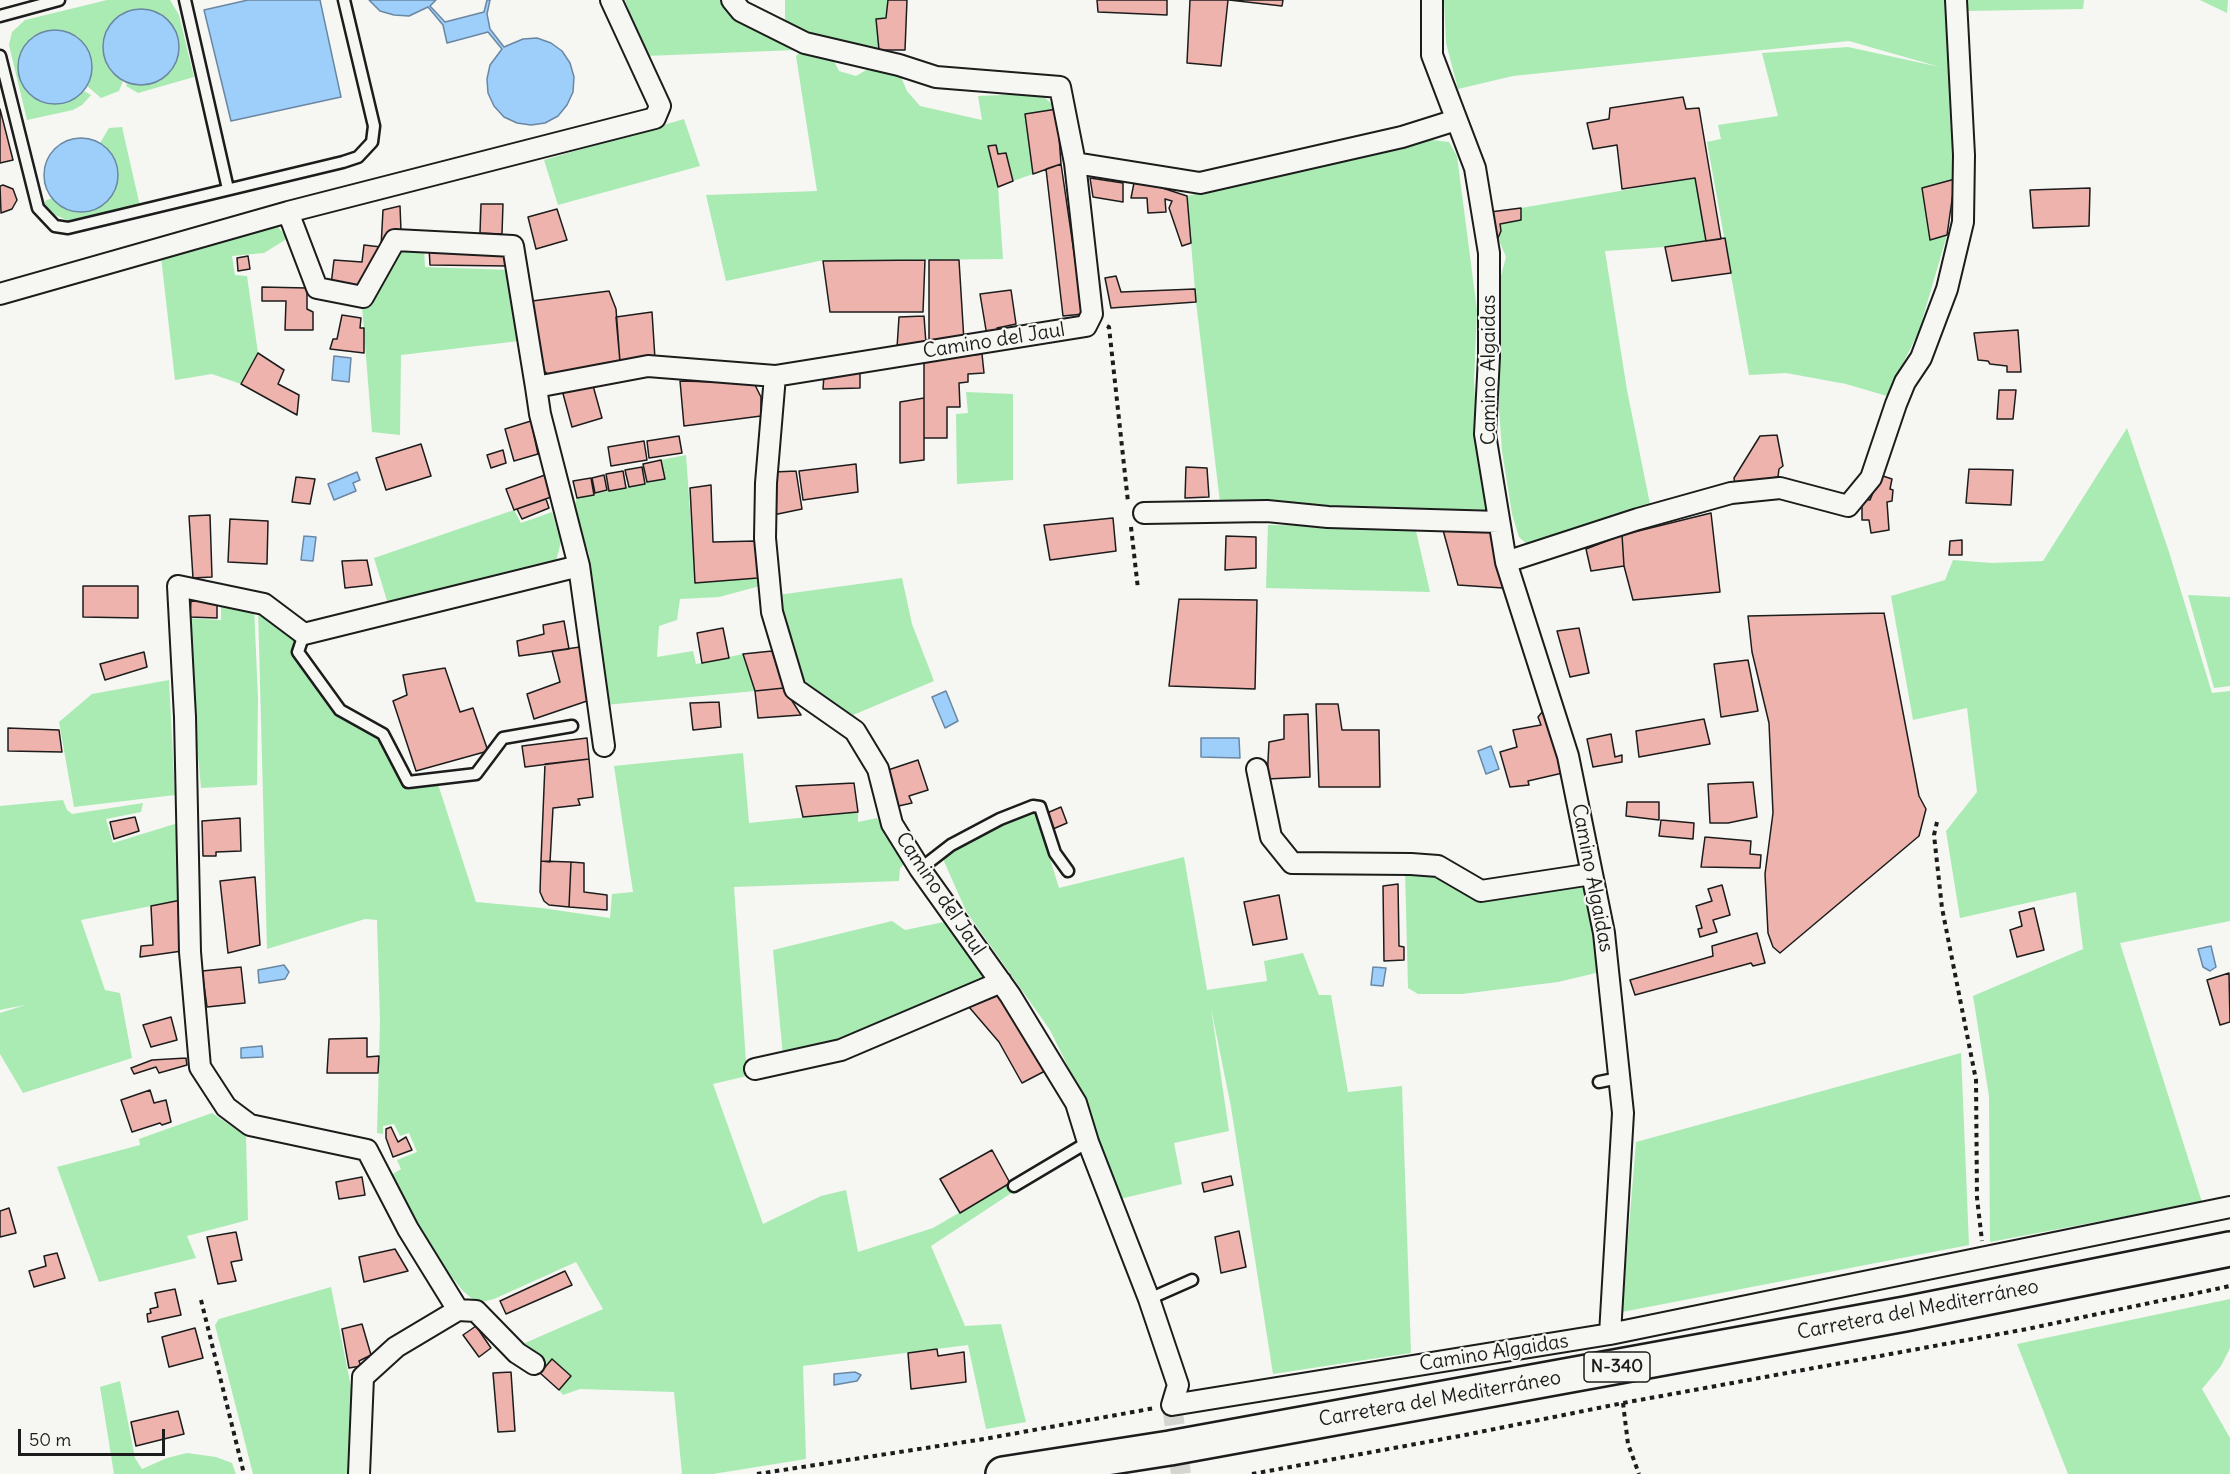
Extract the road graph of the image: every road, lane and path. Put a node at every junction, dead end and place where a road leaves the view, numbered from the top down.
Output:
1 (58, 0) edge
2 (185, 0) edge
3 (344, 0) edge
4 (611, 0) edge
5 (732, 0) edge
6 (1432, 0) edge
7 (1956, 0) edge
8 (0, 16) edge
9 (0, 56) edge
10 (1456, 120) junction
11 (1075, 163) junction
12 (228, 189) junction
13 (288, 212) junction
14 (0, 294) edge
15 (1092, 314) junction
16 (775, 376) junction
17 (536, 387) junction
18 (1134, 512) junction
19 (1499, 522) junction
20 (1506, 562) junction
21 (579, 566) junction
22 (1138, 589) dead end
23 (304, 634) junction
24 (572, 726) dead end
25 (604, 746) dead end
26 (1257, 769) dead end
27 (1936, 822) dead end
28 (920, 869) junction
29 (1068, 871) dead end
30 (1592, 874) junction
31 (1001, 982) junction
32 (755, 1069) dead end
33 (1619, 1078) junction
34 (1599, 1082) dead end
35 (1088, 1142) junction
36 (1014, 1186) dead end
37 (2230, 1207) edge
38 (2230, 1249) edge
39 (1983, 1256) junction
40 (1192, 1281) dead end
41 (2230, 1286) edge
42 (1149, 1299) junction
43 (201, 1300) dead end
44 (458, 1310) junction
45 (1610, 1334) junction
46 (534, 1364) dead end
47 (1623, 1403) junction
48 (1172, 1405) junction
49 (244, 1474) edge
50 (359, 1474) edge
51 (757, 1474) edge
52 (1003, 1474) edge
53 (1252, 1474) edge
54 (1639, 1474) edge

1 - 8 lane
2 - 12 lane
3 - 12 lane
4 - 13 street
5 - 11 street, Camino del Jaul
6 - 10 street, Camino Algaidas
7 - 20 street
9 - 12 lane
10 - 11 street
10 - 19 street, Camino Algaidas
11 - 15 street, Camino del Jaul
13 - 14 street
13 - 17 street
15 - 16 street, Camino del Jaul
15 - 18 path
16 - 17 street, Camino del Jaul
16 - 28 street, Camino del Jaul
17 - 21 street
18 - 19 street
18 - 22 path
19 - 20 street, Camino Algaidas
20 - 30 street, Camino Algaidas
21 - 23 street
21 - 25 street
23 - 24 lane
23 - 44 street
26 - 30 street
27 - 39 path
28 - 29 lane
28 - 31 street, Camino del Jaul
30 - 33 street, Camino Algaidas
31 - 32 street
31 - 35 street, Camino del Jaul
33 - 34 lane
33 - 45 street, Camino Algaidas
35 - 36 lane
35 - 42 street, Camino del Jaul
37 - 39 street
38 - 52 highway, Carretera del Mediterráneo / N-340
39 - 45 street
40 - 42 lane
41 - 47 path
42 - 48 street, Camino del Jaul
43 - 49 path
44 - 46 street
44 - 50 street
45 - 48 street, Camino Algaidas
47 - 53 path
47 - 54 path
48 - 51 path

